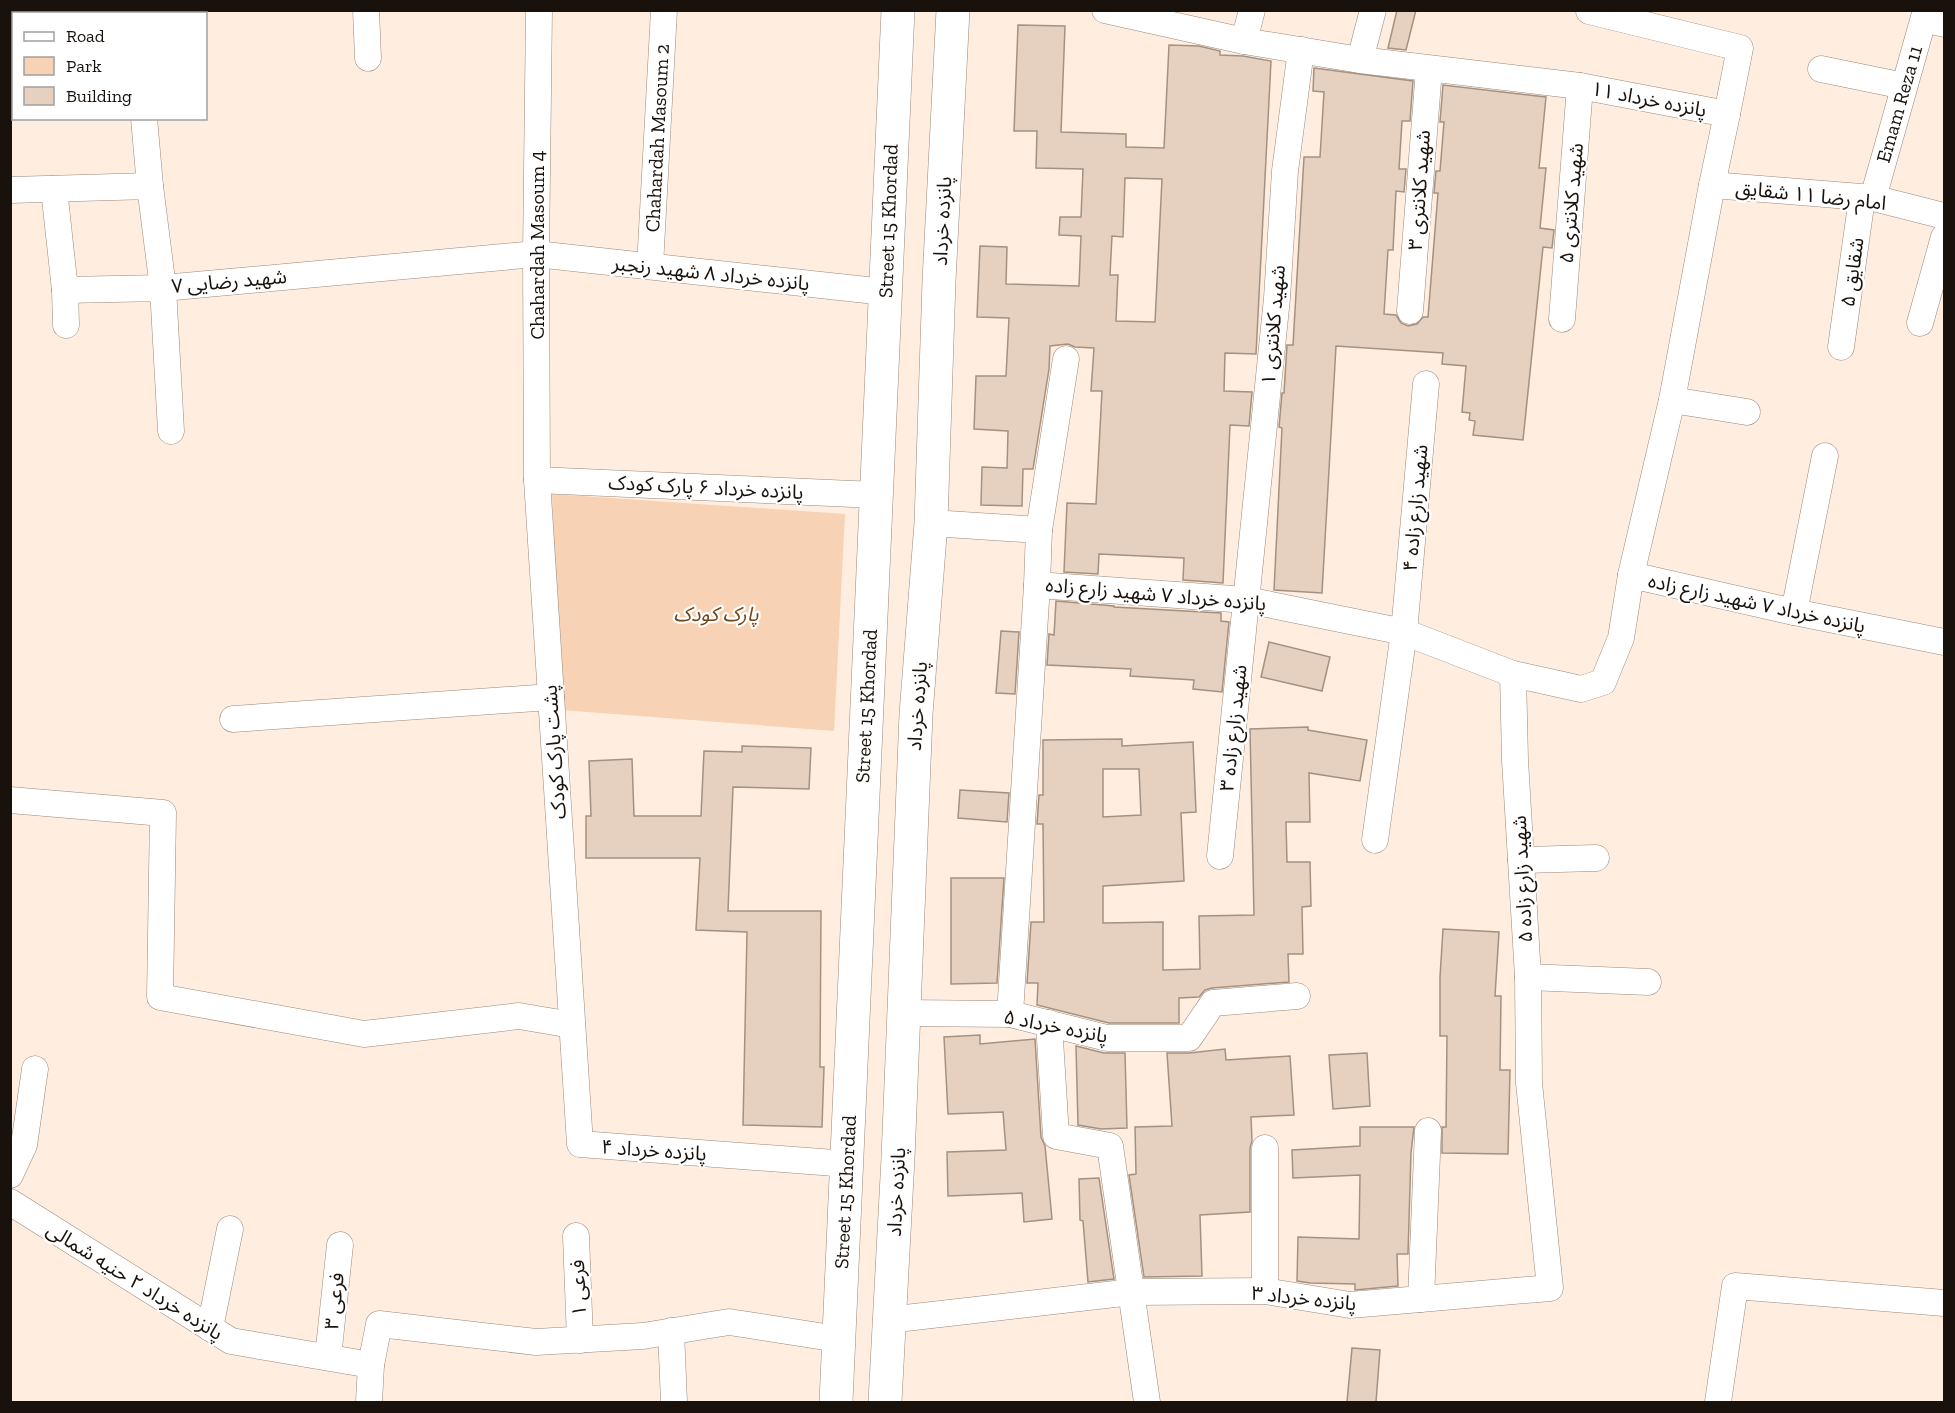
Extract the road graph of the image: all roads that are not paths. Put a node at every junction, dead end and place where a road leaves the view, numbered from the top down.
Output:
1 (366, 10) edge
2 (539, 10) edge
3 (664, 10) edge
4 (898, 10) edge
5 (953, 10) edge
6 (1105, 10) edge
7 (1252, 10) edge
8 (1373, 10) edge
9 (1589, 11) edge
10 (1931, 18) edge
11 (1244, 41) junction
12 (1301, 50) junction
13 (369, 58) dead end
14 (1360, 60) junction
15 (1429, 69) junction
16 (1821, 69) dead end
17 (1580, 86) junction
18 (1904, 86) junction
19 (1727, 114) junction
20 (144, 120) edge
21 (1712, 185) junction
22 (150, 186) junction
23 (54, 189) junction
24 (10, 190) edge
25 (1867, 198) junction
26 (1944, 216) edge
27 (1944, 237) edge
28 (536, 254) junction
29 (650, 266) junction
30 (163, 288) junction
31 (65, 290) junction
32 (885, 292) junction
33 (1410, 311) dead end
34 (1562, 319) dead end
35 (1920, 323) dead end
36 (66, 325) dead end
37 (1841, 347) dead end
38 (1066, 359) dead end
39 (1426, 384) dead end
40 (1672, 400) junction
41 (1747, 412) dead end
42 (171, 431) dead end
43 (1826, 456) dead end
44 (537, 480) junction
45 (876, 495) junction
46 (931, 523) junction
47 (1039, 530) junction
48 (1631, 575) junction
49 (1037, 585) junction
50 (1247, 600) junction
51 (1794, 612) junction
52 (1404, 632) junction
53 (1944, 642) edge
54 (1513, 674) junction
55 (551, 697) junction
56 (233, 719) dead end
57 (10, 800) edge
58 (1375, 840) dead end
59 (1220, 856) dead end
60 (1596, 858) dead end
61 (1521, 860) junction
62 (1528, 977) junction
63 (1648, 982) dead end
64 (1297, 996) dead end
65 (903, 1013) junction
66 (1010, 1014) junction
67 (1049, 1023) junction
68 (572, 1025) junction
69 (35, 1069) dead end
70 (1529, 1083) joint
71 (1428, 1131) dead end
72 (1265, 1148) dead end
73 (848, 1164) junction
74 (10, 1175) edge
75 (10, 1202) edge
76 (230, 1229) dead end
77 (576, 1236) dead end
78 (340, 1245) dead end
79 (1265, 1291) junction
80 (1132, 1292) junction
81 (1421, 1299) junction
82 (1944, 1303) edge
83 (888, 1320) junction
84 (210, 1328) junction
85 (671, 1331) junction
86 (838, 1339) junction
87 (580, 1340) junction
88 (328, 1357) junction
89 (371, 1365) junction
90 (369, 1402) edge
91 (674, 1402) edge
92 (836, 1402) edge
93 (885, 1402) edge
94 (1147, 1402) edge
95 (1718, 1402) edge

1 - 13 street
2 - 28 street, Chahardah Masoum 4
3 - 29 street, Chahardah Masoum 2
4 - 32 main road, Street 15 Khordad
5 - 46 main road, پانزده خرداد
6 - 11 street, پانزده خرداد ۱۱
7 - 11 street
8 - 14 street
9 - 19 street
10 - 18 street, Emam Reza 11
11 - 12 street, پانزده خرداد ۱۱
12 - 14 street, پانزده خرداد ۱۱
12 - 50 street, شهید کلانتری ۱
14 - 15 street, پانزده خرداد ۱۱
15 - 17 street, پانزده خرداد ۱۱
15 - 33 street, شهید کلانتری ۳
16 - 18 street
17 - 19 street, پانزده خرداد ۱۱
17 - 34 street, شهید کلانتری ۵
18 - 25 street, Emam Reza 11
19 - 21 street, پانزده خرداد ۱۱
20 - 22 street, شهید رضایی ۷
21 - 25 street, امام رضا ۱۱ شقایق
21 - 40 street, پانزده خرداد ۱۱
22 - 23 street
22 - 30 street, شهید رضایی ۷
23 - 24 street
23 - 31 street
25 - 26 street, امام رضا ۱۱ شقایق
25 - 37 street, شقایق ۵
27 - 35 street
28 - 29 street, پانزده خرداد ۸ شهید رنجبر
28 - 30 street, شهید رضایی ۷
28 - 44 street, Chahardah Masoum 4
29 - 32 street, پانزده خرداد ۸ شهید رنجبر
30 - 31 street
30 - 42 street
31 - 36 street
32 - 45 main road, Street 15 Khordad
38 - 47 street, پانزده خرداد ۷ شهید زارع زاده
39 - 52 street, شهید زارع زاده ۴
40 - 41 street
40 - 48 street, پانزده خرداد ۱۱
43 - 51 street
44 - 45 street, پانزده خرداد ۶ پارک کودک
44 - 55 street, پشت پارک کودک
45 - 73 main road, Street 15 Khordad
46 - 47 street
46 - 65 main road, پانزده خرداد
47 - 49 street, پانزده خرداد ۷ شهید زارع زاده
48 - 51 street, پانزده خرداد ۷ شهید زارع زاده
48 - 54 street, پانزده خرداد ۷ شهید زارع زاده
49 - 50 street, پانزده خرداد ۷ شهید زارع زاده
49 - 66 street
50 - 52 street, پانزده خرداد ۷ شهید زارع زاده
50 - 59 street, شهید زارع زاده ۳
51 - 53 street, پانزده خرداد ۷ شهید زارع زاده
52 - 54 street, پانزده خرداد ۷ شهید زارع زاده
52 - 58 street, شهید زارع زاده ۴
54 - 61 street, شهید زارع زاده ۵
55 - 56 street
55 - 68 street, پشت پارک کودک
57 - 68 street
60 - 61 street
61 - 62 street, شهید زارع زاده ۵
62 - 63 street
62 - 70 street, شهید زارع زاده ۵
64 - 67 street, پانزده خرداد ۵
65 - 66 street, پانزده خرداد ۵
65 - 83 main road, پانزده خرداد
66 - 67 street, پانزده خرداد ۵
67 - 80 street
68 - 73 street, پانزده خرداد ۴
69 - 74 street
70 - 81 street, پانزده خرداد ۳
71 - 81 street
72 - 79 street
73 - 86 main road, Street 15 Khordad
75 - 84 street, پانزده خرداد ۲ حنیه شمالی
76 - 84 street
77 - 87 street, فرعی ۱
78 - 88 street, فرعی ۳
79 - 80 street, پانزده خرداد ۳
79 - 81 street, پانزده خرداد ۳
80 - 83 street, پانزده خرداد ۳
80 - 94 street
82 - 95 street
83 - 93 main road, پانزده خرداد
84 - 88 street, پانزده خرداد ۲ حنیه شمالی
85 - 86 street
85 - 87 street
85 - 91 street
86 - 92 main road, Street 15 Khordad
87 - 89 street
88 - 89 street, پانزده خرداد ۲ حنیه شمالی
89 - 90 street

